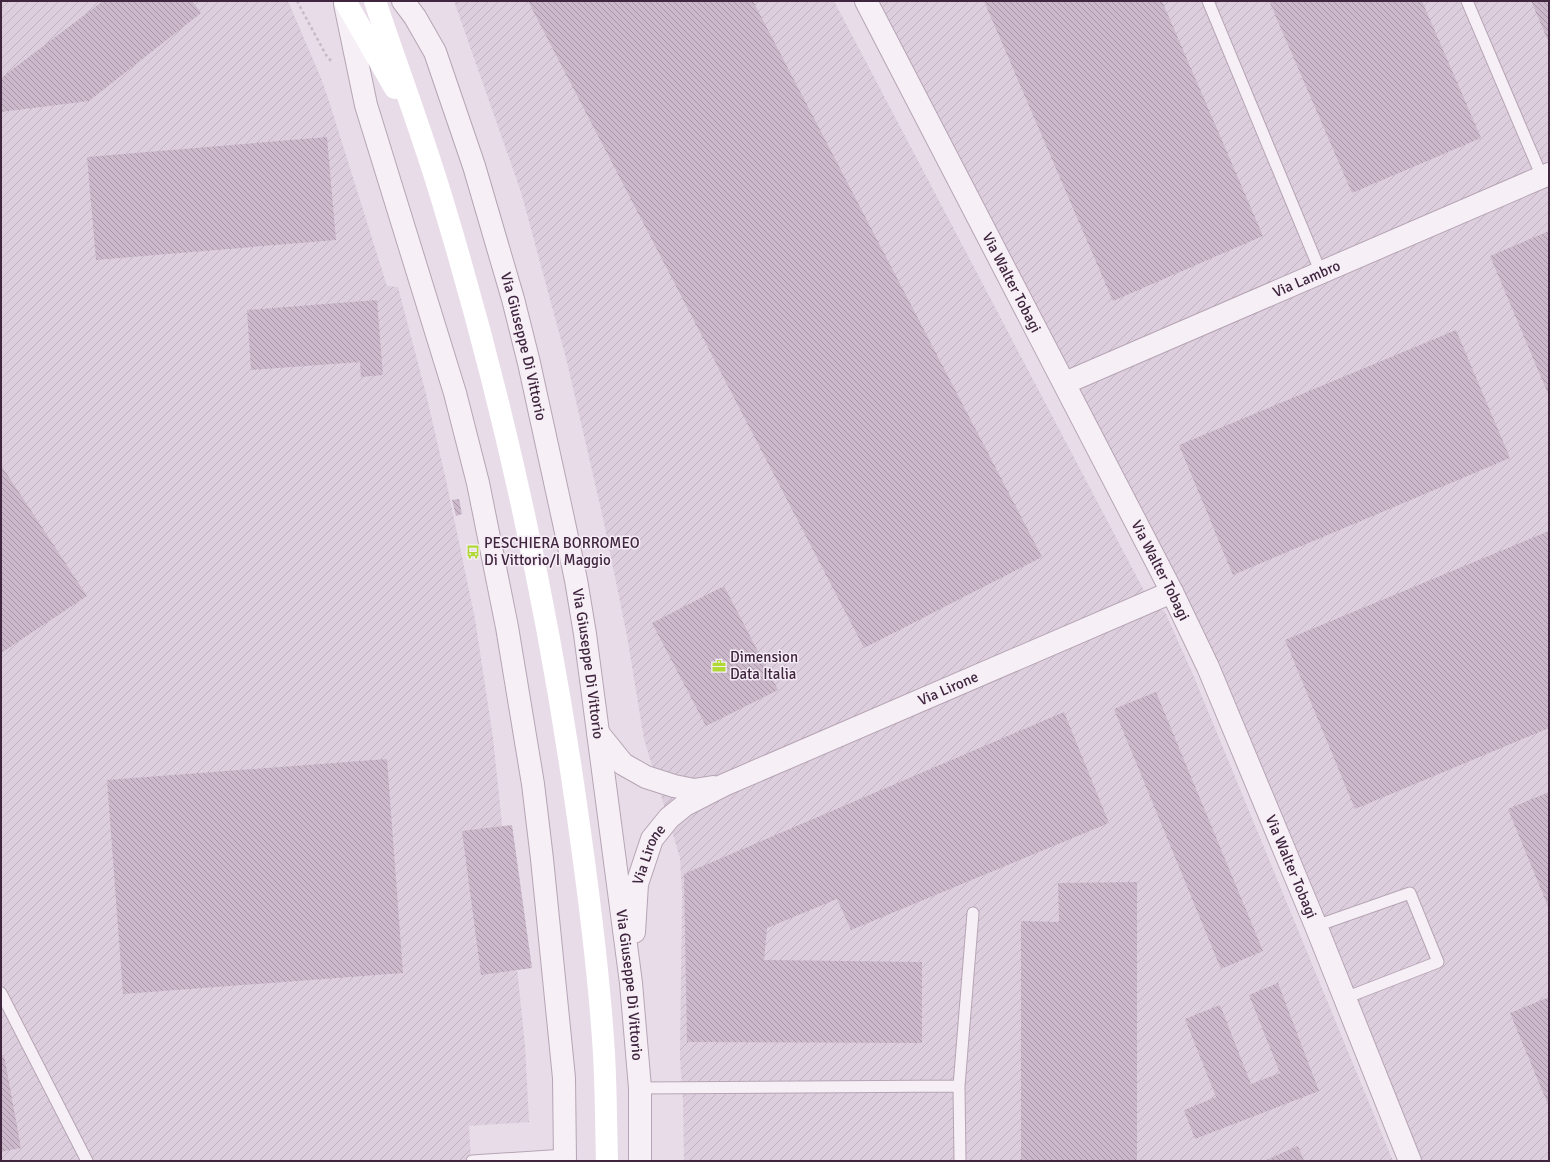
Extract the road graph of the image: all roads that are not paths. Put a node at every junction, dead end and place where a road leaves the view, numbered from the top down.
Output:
1 (344, 1) edge
2 (375, 1) edge
3 (403, 1) edge
4 (866, 1) edge
5 (1208, 1) edge
6 (1467, 1) edge
7 (421, 134) junction
8 (1546, 176) edge
9 (1321, 273) junction
10 (1065, 383) junction
11 (1172, 592) junction
12 (598, 733) junction
13 (724, 785) junction
14 (973, 914) dead end
15 (1316, 926) junction
16 (631, 983) junction
17 (1, 993) edge
18 (1345, 998) junction
19 (959, 1086) junction
20 (640, 1088) junction
21 (565, 1158) edge
22 (87, 1161) edge
23 (472, 1161) edge
24 (607, 1161) edge
25 (640, 1161) edge
26 (960, 1161) edge
27 (1410, 1161) edge

1 - 7 main road, Via Giuseppe Di Vittorio
1 - 21 street, Via Giuseppe Di Vittorio
2 - 7 main road, Via Giuseppe Di Vittorio
3 - 12 street, Via Giuseppe Di Vittorio
4 - 10 street, Via Walter Tobagi
5 - 9 lane
6 - 8 lane
7 - 24 main road, Via Giuseppe Di Vittorio
8 - 9 street, Via Lambro
9 - 10 street, Via Lambro
10 - 11 street, Via Walter Tobagi
11 - 13 street, Via Lirone
11 - 15 street, Via Walter Tobagi
12 - 13 street, Via Lirone
12 - 16 street, Via Giuseppe Di Vittorio
13 - 16 street, Via Lirone
14 - 19 lane
15 - 18 street, Via Walter Tobagi
15 - 18 lane
16 - 20 street, Via Giuseppe Di Vittorio
17 - 22 lane
18 - 27 street, Via Walter Tobagi
19 - 20 lane
19 - 26 lane
20 - 25 street, Via Giuseppe Di Vittorio
21 - 23 lane

